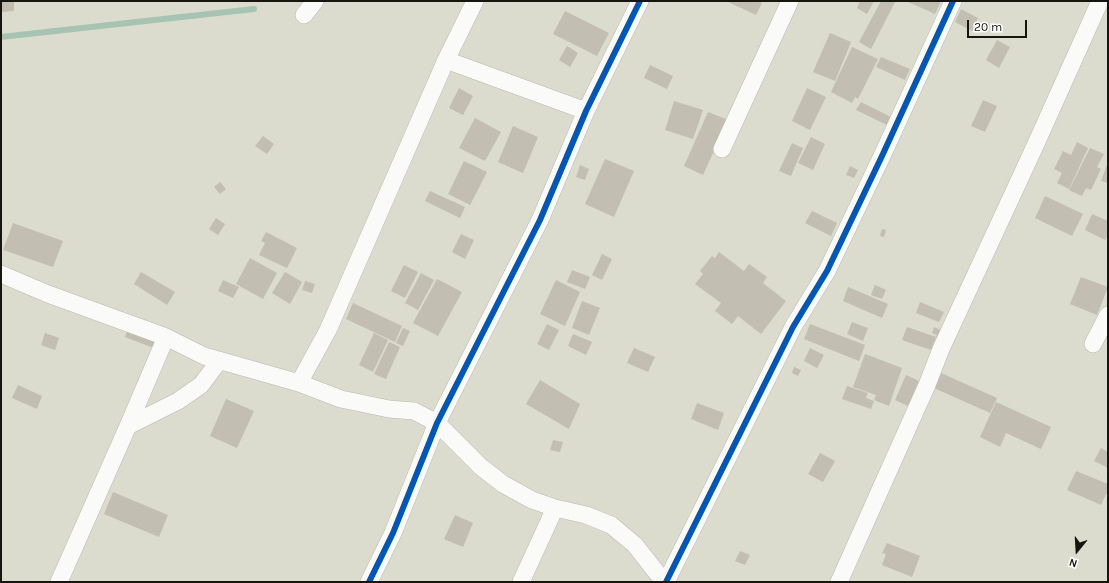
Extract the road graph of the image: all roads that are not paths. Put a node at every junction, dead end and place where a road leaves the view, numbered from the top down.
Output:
1 (315, 1) edge
2 (474, 1) edge
3 (640, 1) edge
4 (790, 1) edge
5 (953, 1) edge
6 (1100, 1) edge
7 (304, 15) dead end
8 (446, 60) junction
9 (586, 111) junction
10 (722, 149) dead end
11 (1, 274) edge
12 (1108, 314) edge
13 (166, 337) junction
14 (1093, 344) dead end
15 (219, 361) junction
16 (299, 384) junction
17 (437, 423) junction
18 (128, 426) junction
19 (555, 508) junction
20 (59, 582) edge
21 (369, 582) edge
22 (521, 582) edge
23 (665, 582) edge
24 (839, 582) edge

1 - 7 street
2 - 8 street
3 - 9 street
4 - 10 street
5 - 23 street
6 - 24 street
8 - 9 street
8 - 16 street
9 - 17 street
11 - 13 street
12 - 14 street
13 - 15 street
13 - 18 street
15 - 16 street
15 - 18 street
16 - 17 street
17 - 19 street
17 - 21 street
18 - 20 street
19 - 22 street
19 - 23 street

